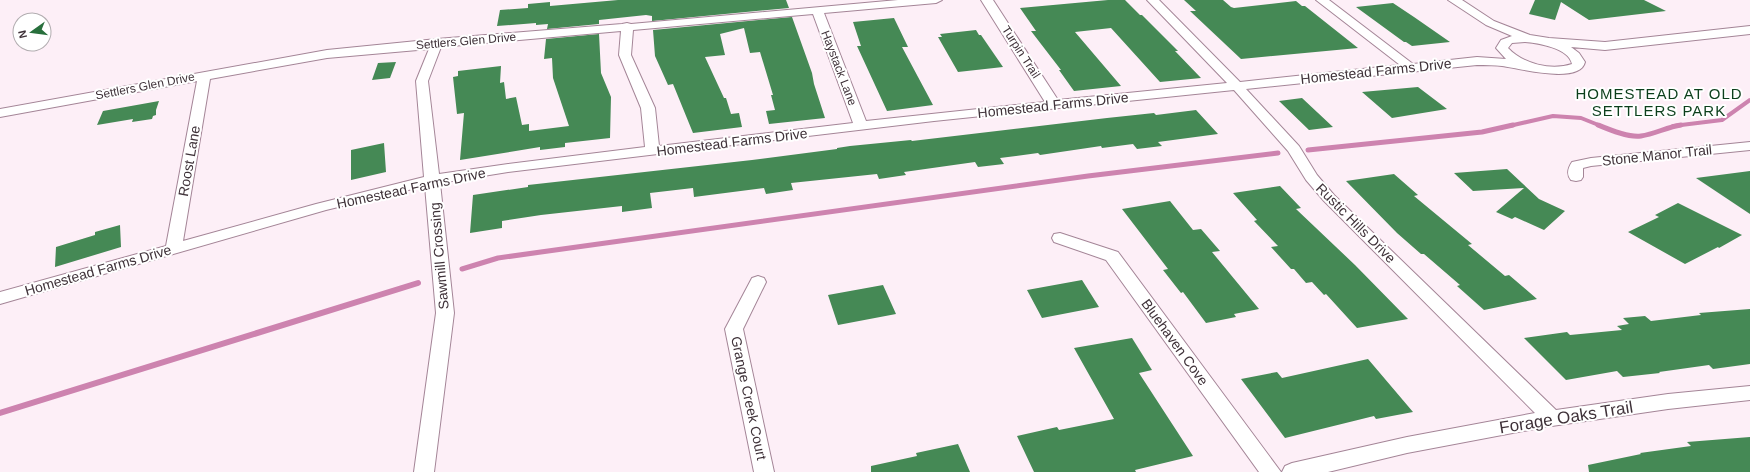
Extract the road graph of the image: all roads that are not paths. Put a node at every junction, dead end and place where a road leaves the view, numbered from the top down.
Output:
1 (936, 0) edge
2 (987, 0) edge
3 (1153, 0) edge
4 (1322, 0) edge
5 (1454, 0) edge
6 (817, 11) junction
7 (1490, 23) junction
8 (627, 26) junction
9 (1750, 30) edge
10 (1542, 41) junction
11 (437, 43) junction
12 (1502, 46) junction
13 (1605, 46) junction
14 (1477, 61) junction
15 (1579, 62) junction
16 (1411, 68) junction
17 (1536, 68) junction
18 (204, 75) junction
19 (1237, 86) junction
20 (1054, 105) junction
21 (0, 113) edge
22 (861, 126) junction
23 (1748, 148) edge
24 (652, 151) junction
25 (1576, 177) dead end
26 (432, 180) junction
27 (1060, 238) dead end
28 (174, 248) junction
29 (758, 282) dead end
30 (0, 298) edge
31 (1750, 393) edge
32 (1553, 419) junction
33 (424, 472) edge
34 (764, 472) edge
35 (1271, 472) edge
36 (1292, 472) edge

1 - 6 street, Settlers Glen Drive
2 - 20 street, Turpin Trail
3 - 19 street, Rustic Hills Drive
4 - 16 street
5 - 7 street
6 - 8 street, Settlers Glen Drive
6 - 22 street, Haystack Lane
7 - 10 street
7 - 12 street
8 - 11 street, Settlers Glen Drive
8 - 24 street
9 - 13 street, Homestead Farms Drive
10 - 12 street, Homestead Farms Drive
10 - 13 street, Homestead Farms Drive
10 - 15 street, Homestead Farms Drive
11 - 18 street, Settlers Glen Drive
11 - 26 street, Sawmill Crossing
12 - 14 street, Homestead Farms Drive
12 - 17 street, Homestead Farms Drive
13 - 15 street, Homestead Farms Drive
14 - 16 street, Homestead Farms Drive
14 - 17 street, Homestead Farms Drive
15 - 17 street, Homestead Farms Drive
16 - 19 street, Homestead Farms Drive
18 - 21 street, Settlers Glen Drive
18 - 28 street, Roost Lane
19 - 20 street, Homestead Farms Drive
19 - 32 street, Rustic Hills Drive
20 - 22 street, Homestead Farms Drive
22 - 24 street, Homestead Farms Drive
23 - 25 street, Stone Manor Trail
24 - 26 street, Homestead Farms Drive
26 - 28 street, Homestead Farms Drive
26 - 33 street, Sawmill Crossing
27 - 35 street, Bluehaven Cove
28 - 30 street, Homestead Farms Drive
29 - 34 street, Grange Creek Court
31 - 32 street, Forage Oaks Trail
32 - 36 street, Forage Oaks Trail

